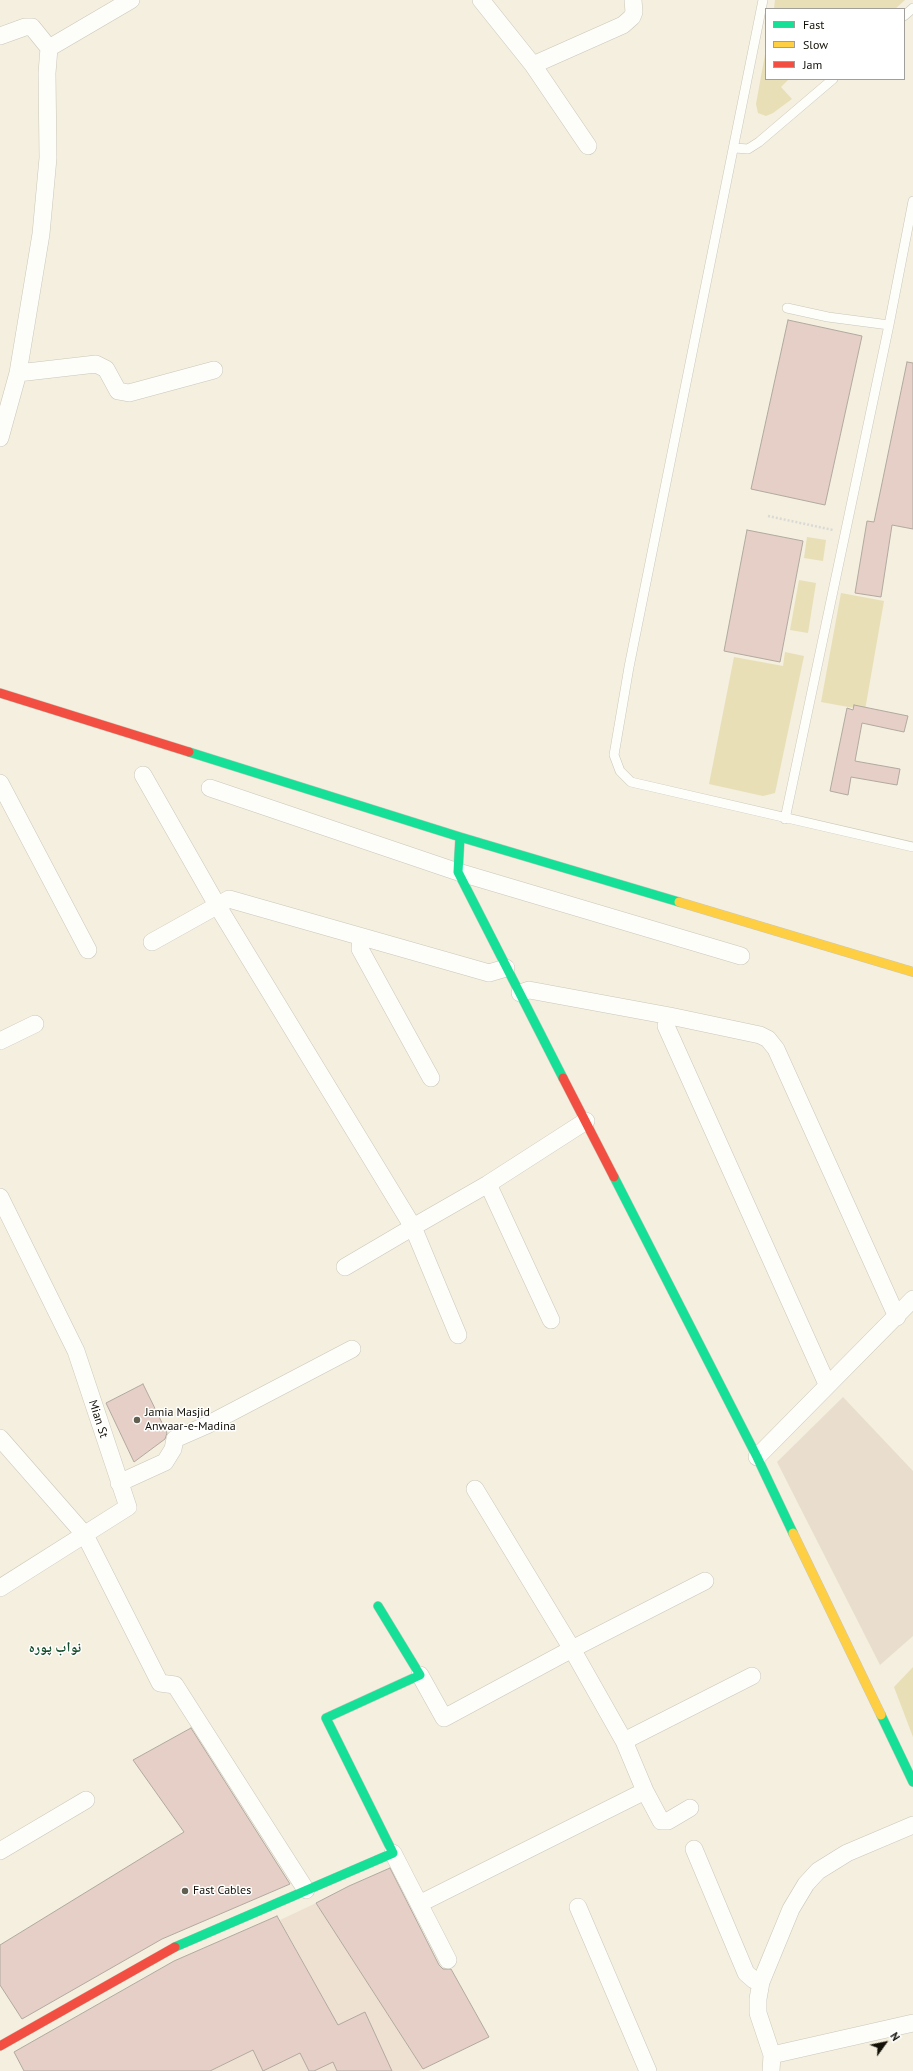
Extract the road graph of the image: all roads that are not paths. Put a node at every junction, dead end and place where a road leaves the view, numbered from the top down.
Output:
1 (481, 0) edge
2 (633, 0) edge
3 (763, 0) edge
4 (124, 2) edge
5 (913, 8) edge
6 (905, 15) edge
7 (0, 36) edge
8 (50, 48) junction
9 (533, 65) junction
10 (832, 80) edge
11 (588, 146) dead end
12 (734, 148) junction
13 (913, 201) edge
14 (787, 308) dead end
15 (889, 325) junction
16 (214, 370) dead end
17 (18, 373) junction
18 (0, 436) edge
19 (0, 693) edge
20 (143, 775) dead end
21 (0, 783) edge
22 (210, 788) dead end
23 (785, 819) junction
24 (460, 837) junction
25 (913, 847) edge
26 (458, 872) junction
27 (217, 905) junction
28 (361, 937) junction
29 (152, 942) dead end
30 (88, 950) dead end
31 (741, 956) dead end
32 (506, 968) junction
33 (913, 972) edge
34 (520, 993) junction
35 (670, 1016) junction
36 (35, 1024) dead end
37 (0, 1042) edge
38 (430, 1078) dead end
39 (586, 1121) junction
40 (488, 1184) junction
41 (0, 1197) edge
42 (413, 1227) junction
43 (345, 1267) dead end
44 (913, 1299) edge
45 (897, 1317) junction
46 (551, 1320) dead end
47 (458, 1335) dead end
48 (352, 1349) dead end
49 (827, 1384) junction
50 (0, 1438) edge
51 (757, 1457) junction
52 (119, 1483) junction
53 (475, 1489) dead end
54 (85, 1534) junction
55 (705, 1581) dead end
56 (0, 1588) edge
57 (378, 1606) dead end
58 (572, 1648) junction
59 (420, 1675) junction
60 (752, 1676) dead end
61 (624, 1741) junction
62 (913, 1782) edge
63 (645, 1791) junction
64 (86, 1800) dead end
65 (690, 1808) dead end
66 (913, 1826) edge
67 (694, 1848) dead end
68 (0, 1851) edge
69 (393, 1853) junction
70 (306, 1890) junction
71 (419, 1904) junction
72 (578, 1907) dead end
73 (448, 1960) dead end
74 (761, 1982) junction
75 (913, 2023) edge
76 (0, 2046) edge
77 (772, 2063) edge
78 (648, 2071) edge

1 - 9 street
2 - 9 street
3 - 12 lane
4 - 8 street
5 - 6 lane
7 - 8 street
8 - 17 street
9 - 11 street
10 - 12 lane
12 - 23 lane
13 - 15 lane
14 - 15 lane
15 - 23 lane
16 - 17 street
17 - 18 street
19 - 24 street
20 - 27 street
21 - 30 street
22 - 26 street
23 - 25 lane
24 - 26 street
24 - 33 street
26 - 31 street
26 - 32 street
27 - 28 street
27 - 29 street
27 - 42 street
28 - 32 street
28 - 38 street
32 - 34 street
34 - 35 street
34 - 39 street
35 - 45 street
35 - 49 street
36 - 37 street
39 - 40 street
39 - 51 street
40 - 42 street
40 - 46 street
41 - 52 street, Mian St
42 - 43 street
42 - 47 street
44 - 45 street
45 - 49 street
48 - 52 street
49 - 51 street
50 - 54 street
51 - 62 street
52 - 54 street, Mian St
53 - 58 street
54 - 56 street, Mian St
54 - 70 street
55 - 58 street
57 - 59 street
58 - 59 street
58 - 61 street
59 - 69 street
60 - 61 street
61 - 63 street
63 - 65 street
63 - 71 street
64 - 68 street
66 - 74 street
67 - 74 street
69 - 70 street
69 - 71 street
70 - 76 street
71 - 73 street
72 - 78 street
74 - 77 street
75 - 77 street

